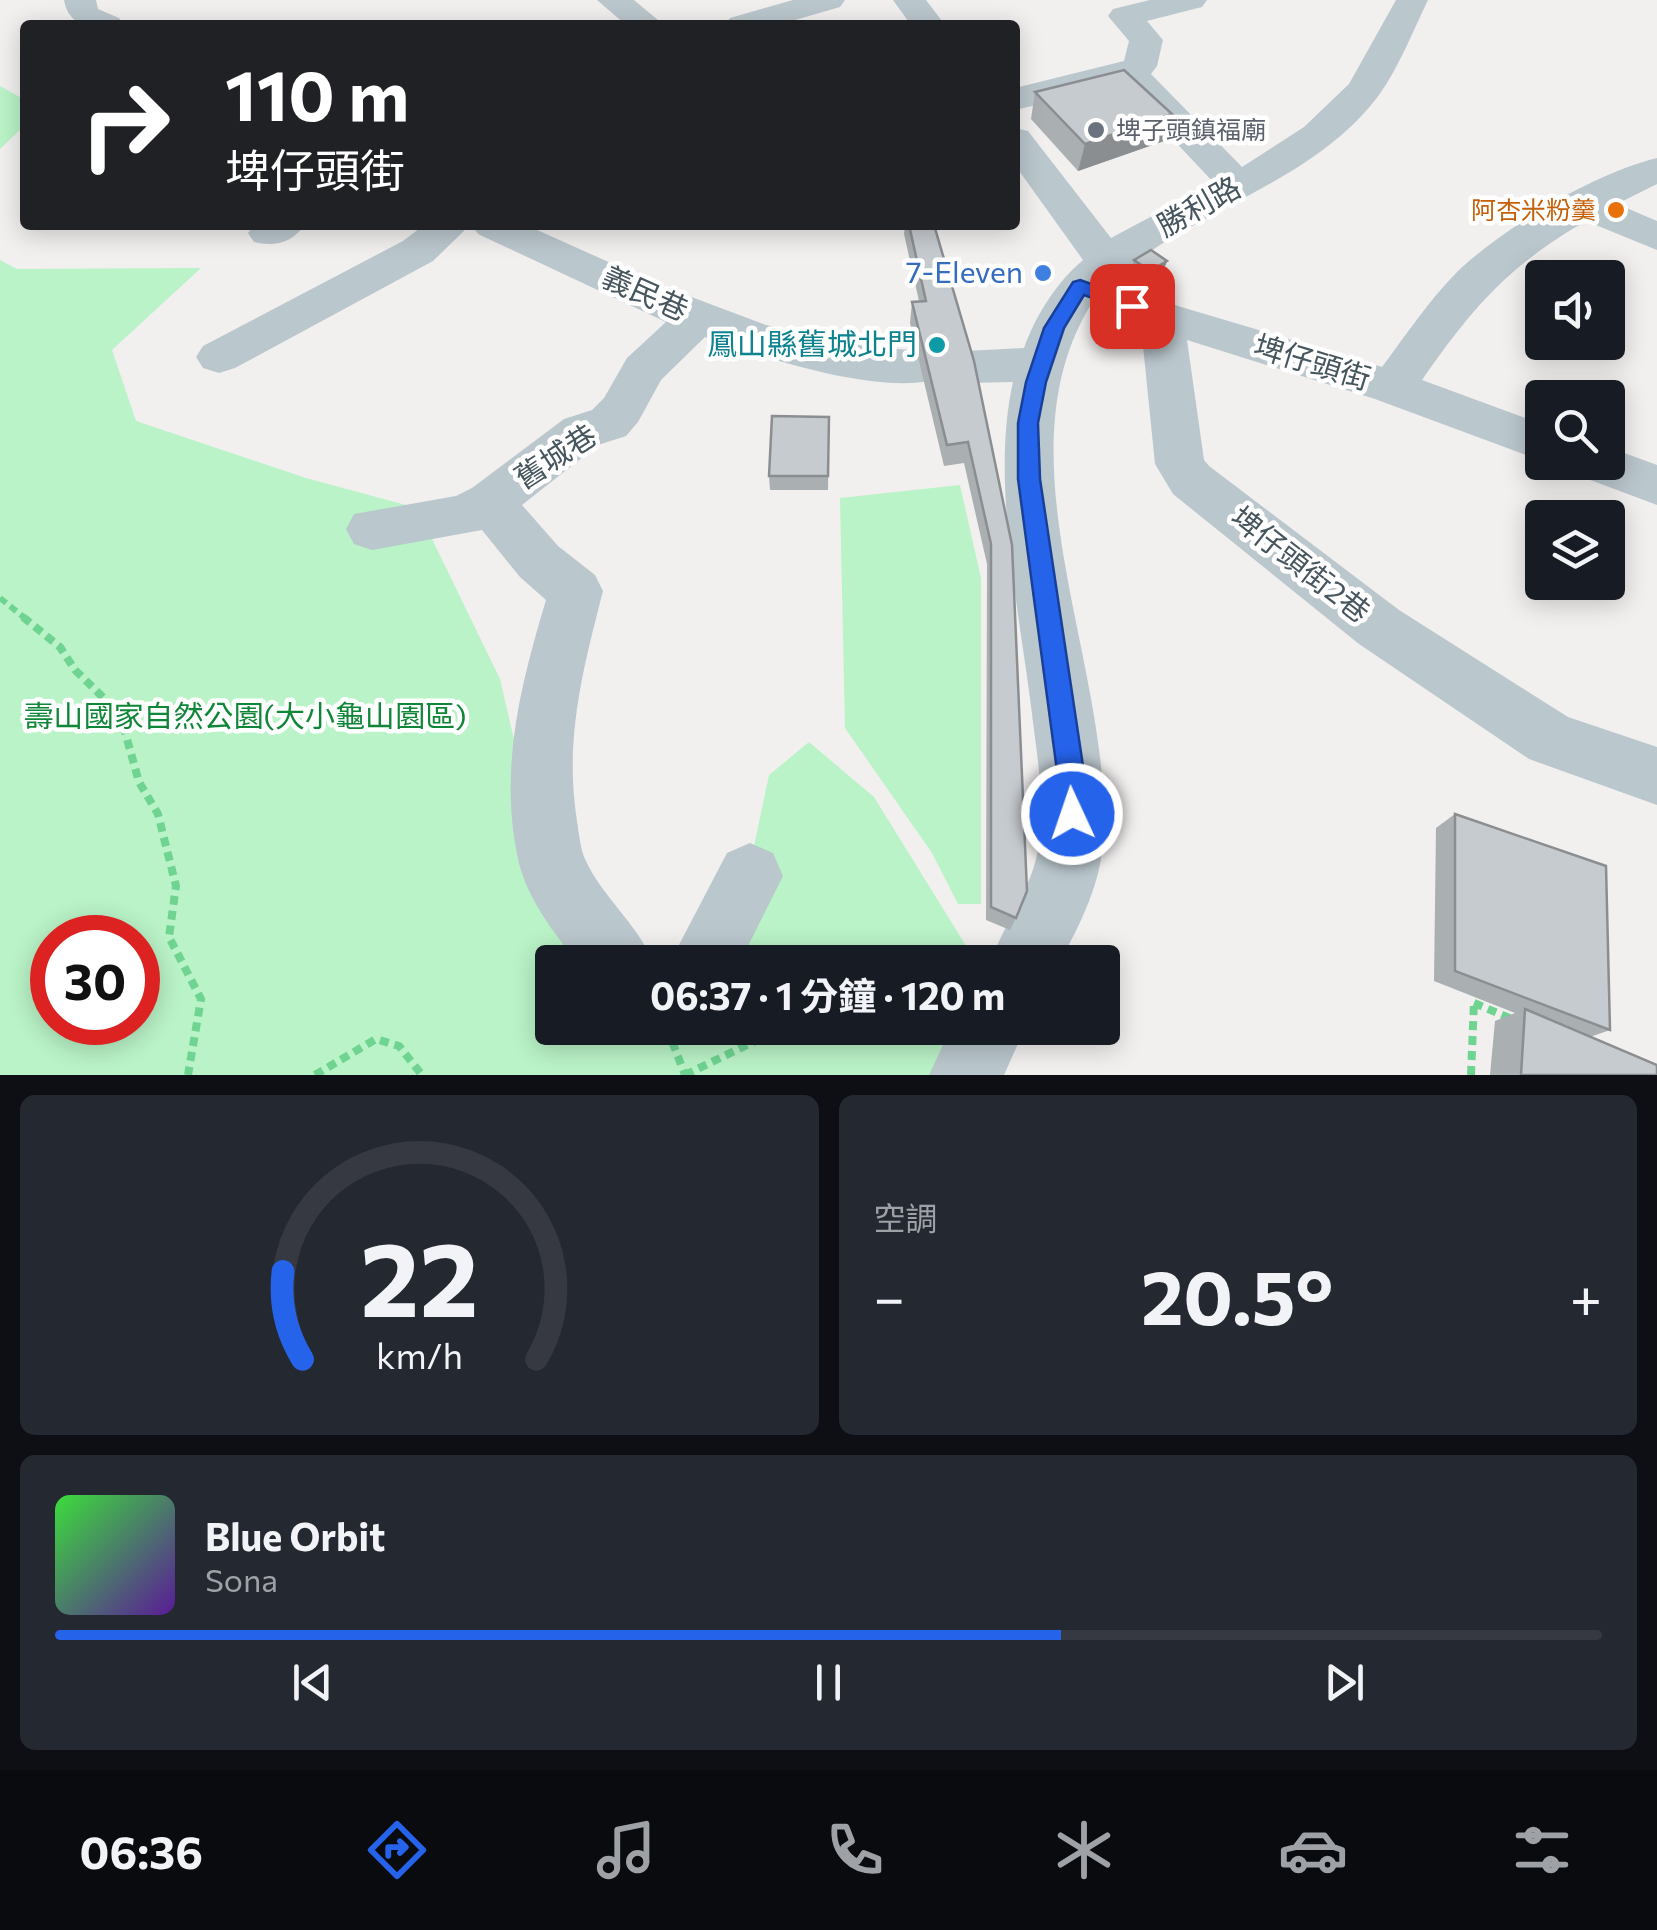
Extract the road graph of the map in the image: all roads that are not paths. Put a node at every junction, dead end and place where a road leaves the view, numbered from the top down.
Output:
1 (80, 0) edge
2 (613, 0) edge
3 (829, 0) edge
4 (909, 0) edge
5 (1190, 0) edge
6 (1412, 0) edge
7 (96, 20) edge
8 (640, 20) edge
9 (759, 20) edge
10 (924, 20) edge
11 (1130, 74) junction
12 (1020, 99) edge
13 (1020, 148) edge
14 (1657, 170) edge
15 (1239, 186) junction
16 (1586, 206) junction
17 (444, 230) edge
18 (503, 230) edge
19 (1657, 237) edge
20 (1093, 273) junction
21 (1162, 317) junction
22 (697, 318) junction
23 (218, 357) dead end
24 (1042, 364) junction
25 (920, 367) edge
26 (966, 368) edge
27 (1392, 387) junction
28 (1525, 437) edge
29 (1625, 473) edge
30 (1657, 485) edge
31 (490, 502) junction
32 (372, 529) dead end
33 (1657, 776) edge
34 (750, 876) dead end
35 (606, 945) edge
36 (713, 945) edge
37 (1033, 945) edge
38 (981, 1045) edge
39 (965, 1075) edge

1 - 7 street
2 - 8 street
3 - 9 street
4 - 10 street
5 - 11 street
6 - 15 street, 勝利路
11 - 12 street
11 - 15 street
13 - 20 street
14 - 16 street
15 - 20 street, 勝利路
16 - 19 street
16 - 27 street
17 - 23 street
18 - 22 street, 義民巷
20 - 21 street, 埤仔頭街
20 - 24 street, 勝利路
21 - 27 street, 埤仔頭街
21 - 33 street, 埤仔頭街2巷
22 - 25 street, 義民巷
22 - 31 street, 舊城巷
24 - 26 street
24 - 37 street, 勝利路
27 - 28 street, 埤仔頭街
29 - 30 street
31 - 32 street, 舊城巷
31 - 35 street
34 - 36 street
38 - 39 street

